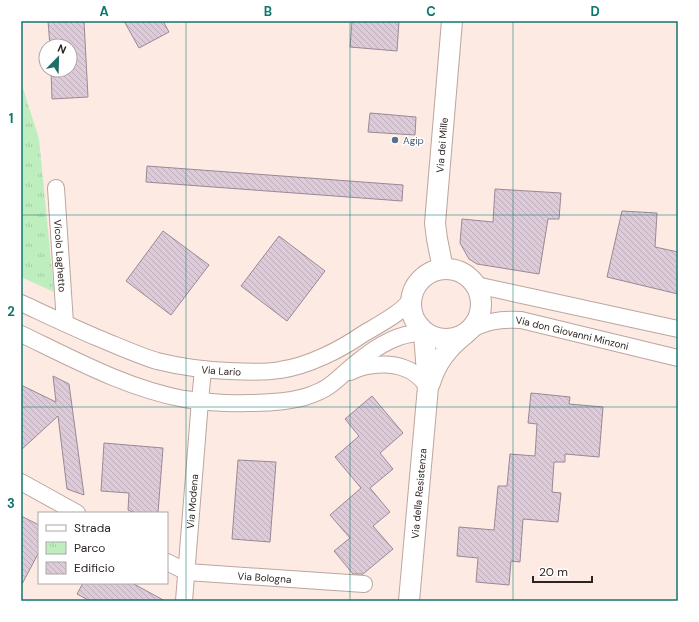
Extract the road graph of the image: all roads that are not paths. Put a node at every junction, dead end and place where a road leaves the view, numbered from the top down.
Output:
1 (452, 21) edge
2 (56, 188) dead end
3 (442, 269) junction
4 (476, 285) junction
5 (413, 296) junction
6 (21, 303) edge
7 (64, 323) junction
8 (678, 329) edge
9 (425, 331) junction
10 (467, 332) junction
11 (21, 334) edge
12 (678, 358) edge
13 (203, 369) junction
14 (336, 380) junction
15 (428, 387) junction
16 (200, 401) junction
17 (21, 482) edge
18 (75, 512) edge
19 (168, 562) edge
20 (187, 572) junction
21 (364, 584) dead end
22 (184, 601) edge
23 (409, 601) edge

1 - 3 street, Via dei Mille
2 - 7 street, Vicolo Laghetto
3 - 4 street
3 - 5 street
4 - 8 street
4 - 10 street
5 - 9 street
5 - 13 street, Via Lario
6 - 7 street, Via Lario
7 - 13 street, Via Lario
9 - 10 street
9 - 14 street
9 - 15 street, Via della Resistenza
10 - 12 street, Via don Giovanni Minzoni
10 - 15 street, Via della Resistenza
11 - 16 street
13 - 16 street, Via Modena
14 - 15 street
14 - 16 street
15 - 23 street, Via della Resistenza
16 - 20 street, Via Modena
17 - 18 street
19 - 20 street, Via Bologna
20 - 21 street, Via Bologna
20 - 22 street, Via Modena

